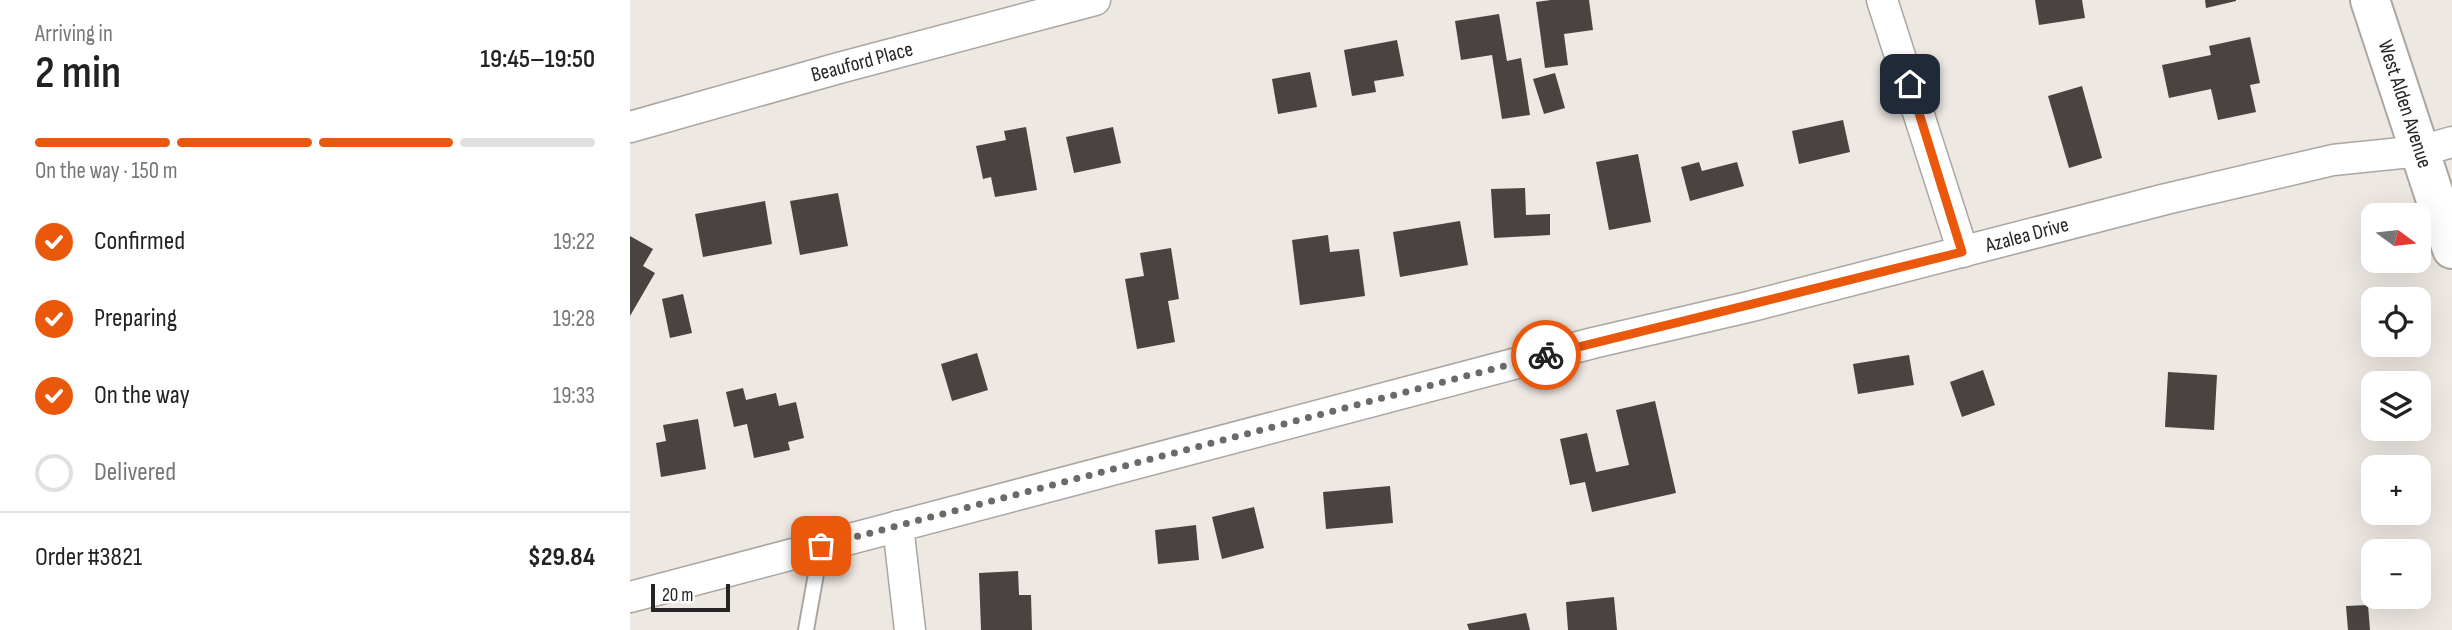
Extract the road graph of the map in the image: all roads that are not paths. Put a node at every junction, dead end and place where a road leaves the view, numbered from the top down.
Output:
1 (1095, 0) edge
2 (1882, 0) edge
3 (2370, 0) edge
4 (630, 127) edge
5 (2436, 147) edge
6 (2452, 249) edge
7 (1962, 252) junction
8 (898, 526) junction
9 (821, 546) junction
10 (630, 597) edge
11 (806, 630) edge
12 (910, 630) edge

1 - 4 street, Beauford Place
2 - 7 street
3 - 5 street, West Alden Avenue
5 - 6 street, West Alden Avenue
5 - 7 street, Azalea Drive
7 - 8 street, Azalea Drive
8 - 9 street, Azalea Drive
8 - 12 street
9 - 10 street, Azalea Drive
9 - 11 lane

